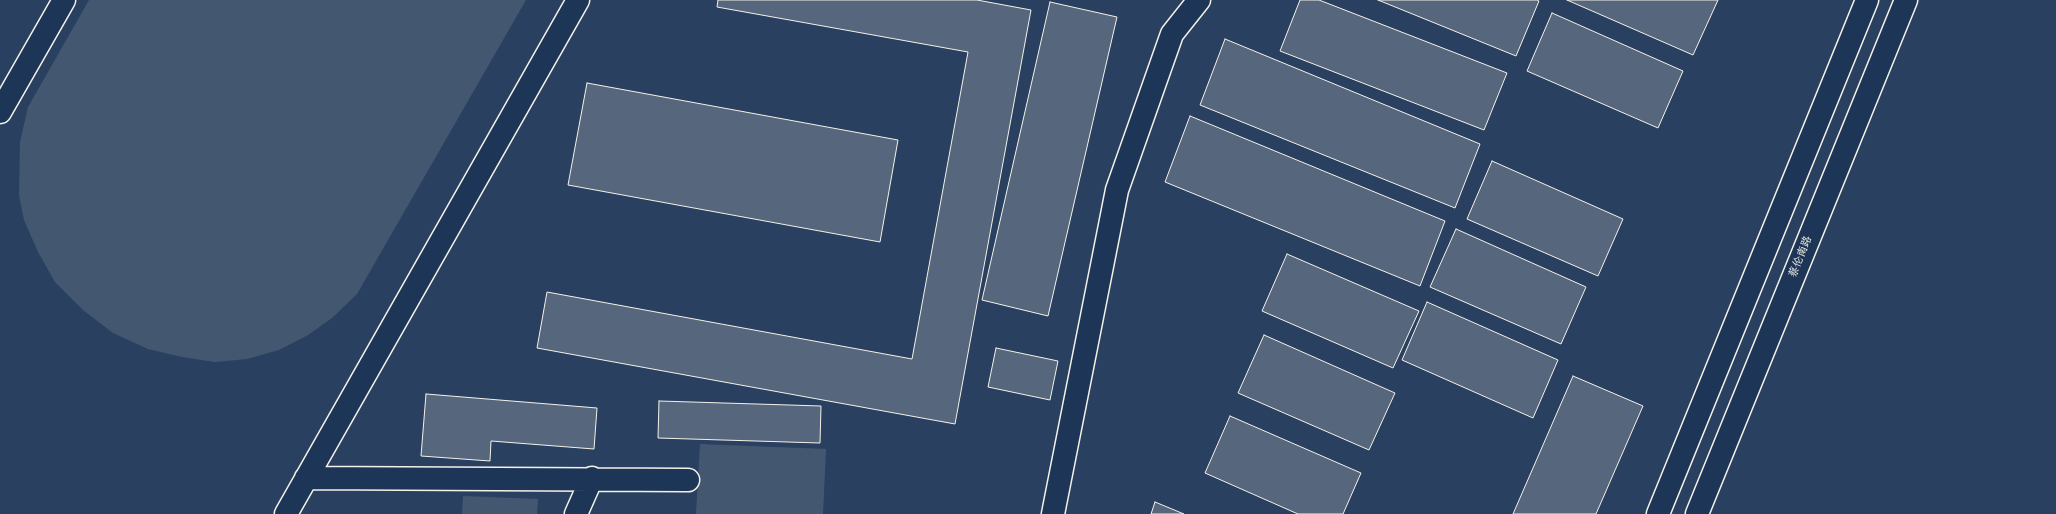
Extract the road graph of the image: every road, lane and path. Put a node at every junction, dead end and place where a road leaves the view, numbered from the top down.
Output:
1 (64, 0) edge
2 (578, 0) edge
3 (1199, 0) edge
4 (1867, 0) edge
5 (1906, 0) edge
6 (0, 112) edge
7 (306, 478) junction
8 (592, 478) junction
9 (688, 480) dead end
10 (286, 514) edge
11 (576, 514) edge
12 (1054, 514) edge
13 (1658, 514) edge
14 (1697, 514) edge

1 - 6 street
2 - 7 street
3 - 12 street
4 - 13 street
5 - 14 street, 蔡伦南路
7 - 8 street
7 - 10 street
8 - 9 street
8 - 11 street

